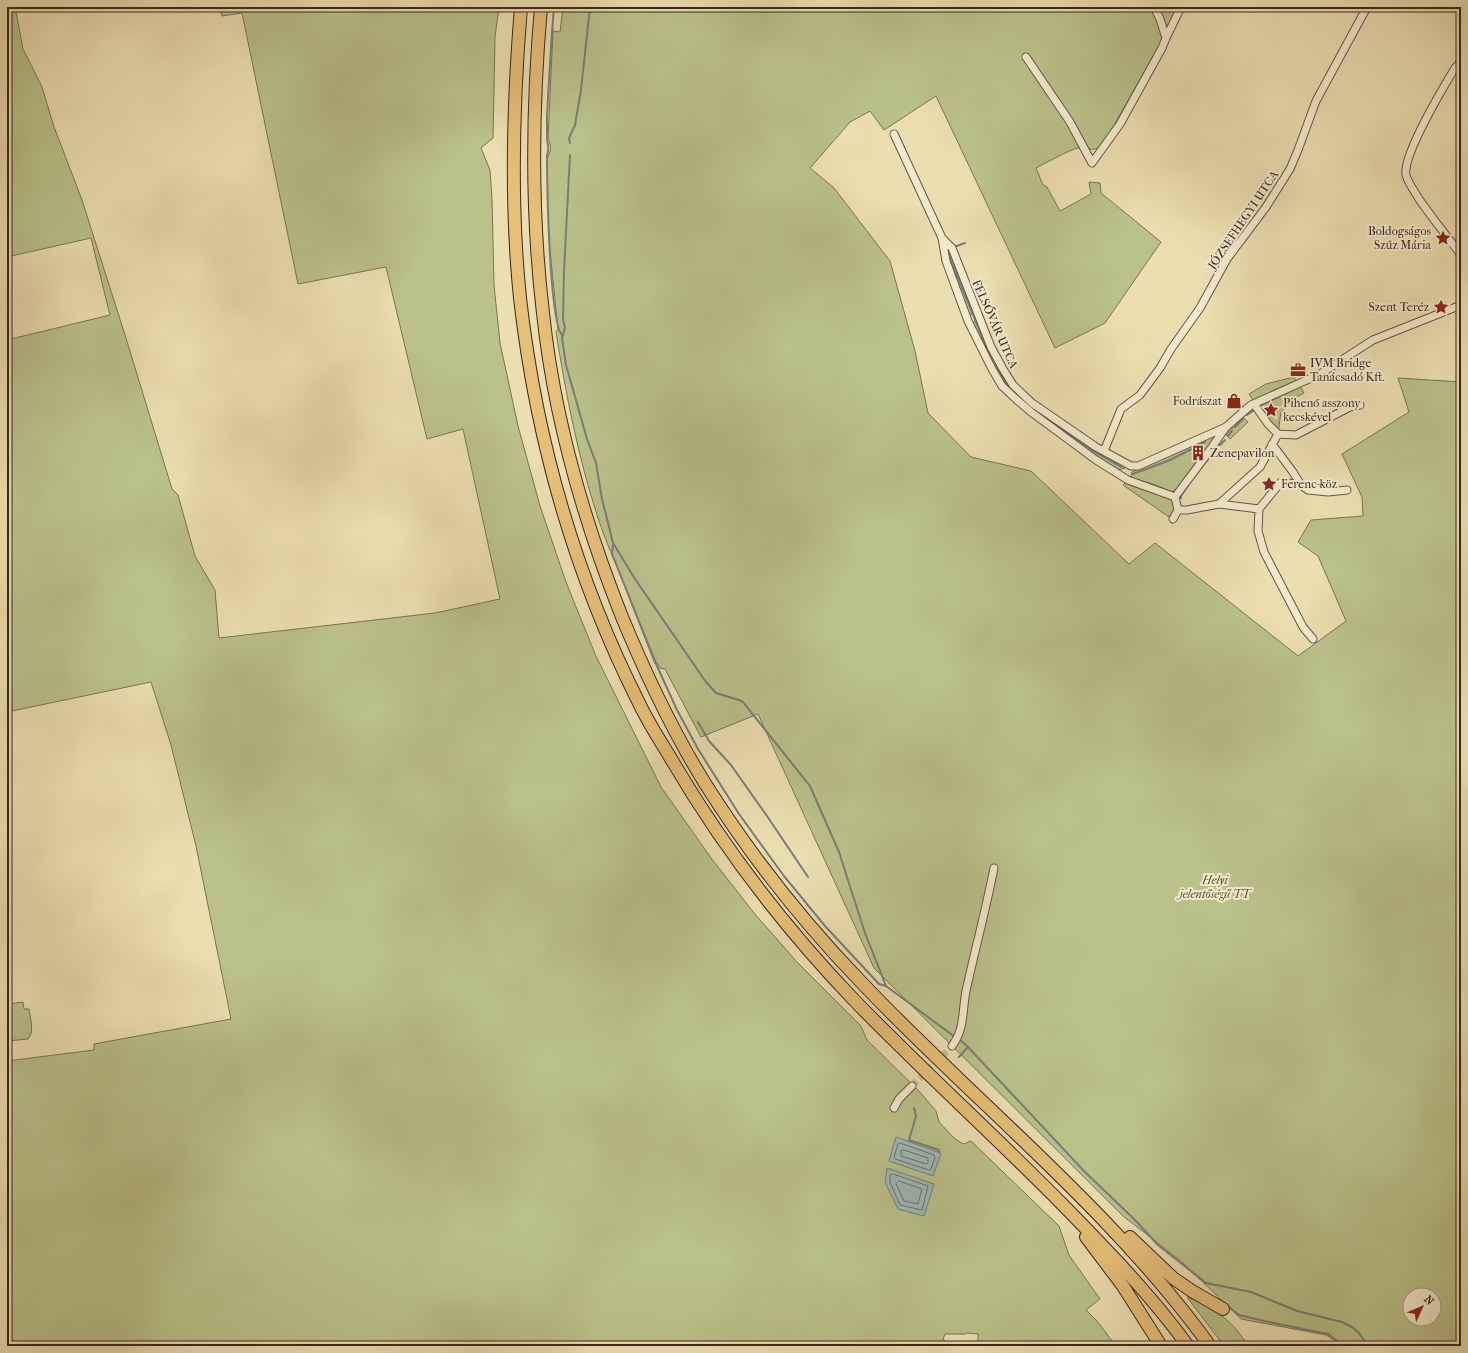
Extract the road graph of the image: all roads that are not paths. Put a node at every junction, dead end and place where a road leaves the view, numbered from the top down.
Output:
1 (521, 7) edge
2 (542, 7) edge
3 (1154, 7) edge
4 (1181, 7) edge
5 (1366, 7) edge
6 (1166, 38) junction
7 (1026, 57) dead end
8 (1461, 62) edge
9 (894, 134) dead end
10 (942, 238) junction
11 (1461, 255) edge
12 (1461, 305) edge
13 (1254, 404) junction
14 (1360, 405) dead end
15 (1226, 427) junction
16 (1278, 434) junction
17 (1272, 444) junction
18 (1104, 451) junction
19 (1127, 474) junction
20 (1301, 485) junction
21 (1347, 490) dead end
22 (1175, 497) junction
23 (1219, 504) junction
24 (1259, 509) junction
25 (1178, 510) junction
26 (1173, 519) dead end
27 (1313, 639) dead end
28 (994, 868) dead end
29 (952, 1046) tunnel mouth
30 (912, 1086) tunnel mouth
31 (894, 1108) dead end
32 (1066, 1208) junction
33 (1097, 1214) junction
34 (1222, 1309) dead end
35 (1161, 1346) edge
36 (1188, 1346) edge
37 (1210, 1346) edge

1 - 32 highway
2 - 33 highway
3 - 6 street
4 - 6 street
5 - 18 street, JÓZSEFHEGYI UTCA
6 - 7 street
8 - 11 street
9 - 10 street, FELSŐVÁR UTCA
10 - 18 street, FELSŐVÁR UTCA
10 - 19 street, FELSŐVÁR UTCA
12 - 13 street
13 - 15 street
13 - 16 street
14 - 16 street
15 - 19 street
15 - 22 street
16 - 17 street
17 - 20 street
17 - 23 street
18 - 19 street, FELSŐVÁR UTCA
19 - 22 street, FELSŐVÁR UTCA
20 - 21 street
20 - 24 street
22 - 25 street
23 - 24 street
23 - 25 street
24 - 27 street
25 - 26 street
28 - 29 street
30 - 31 street
32 - 35 highway
32 - 36 highway
33 - 34 highway
33 - 37 highway

